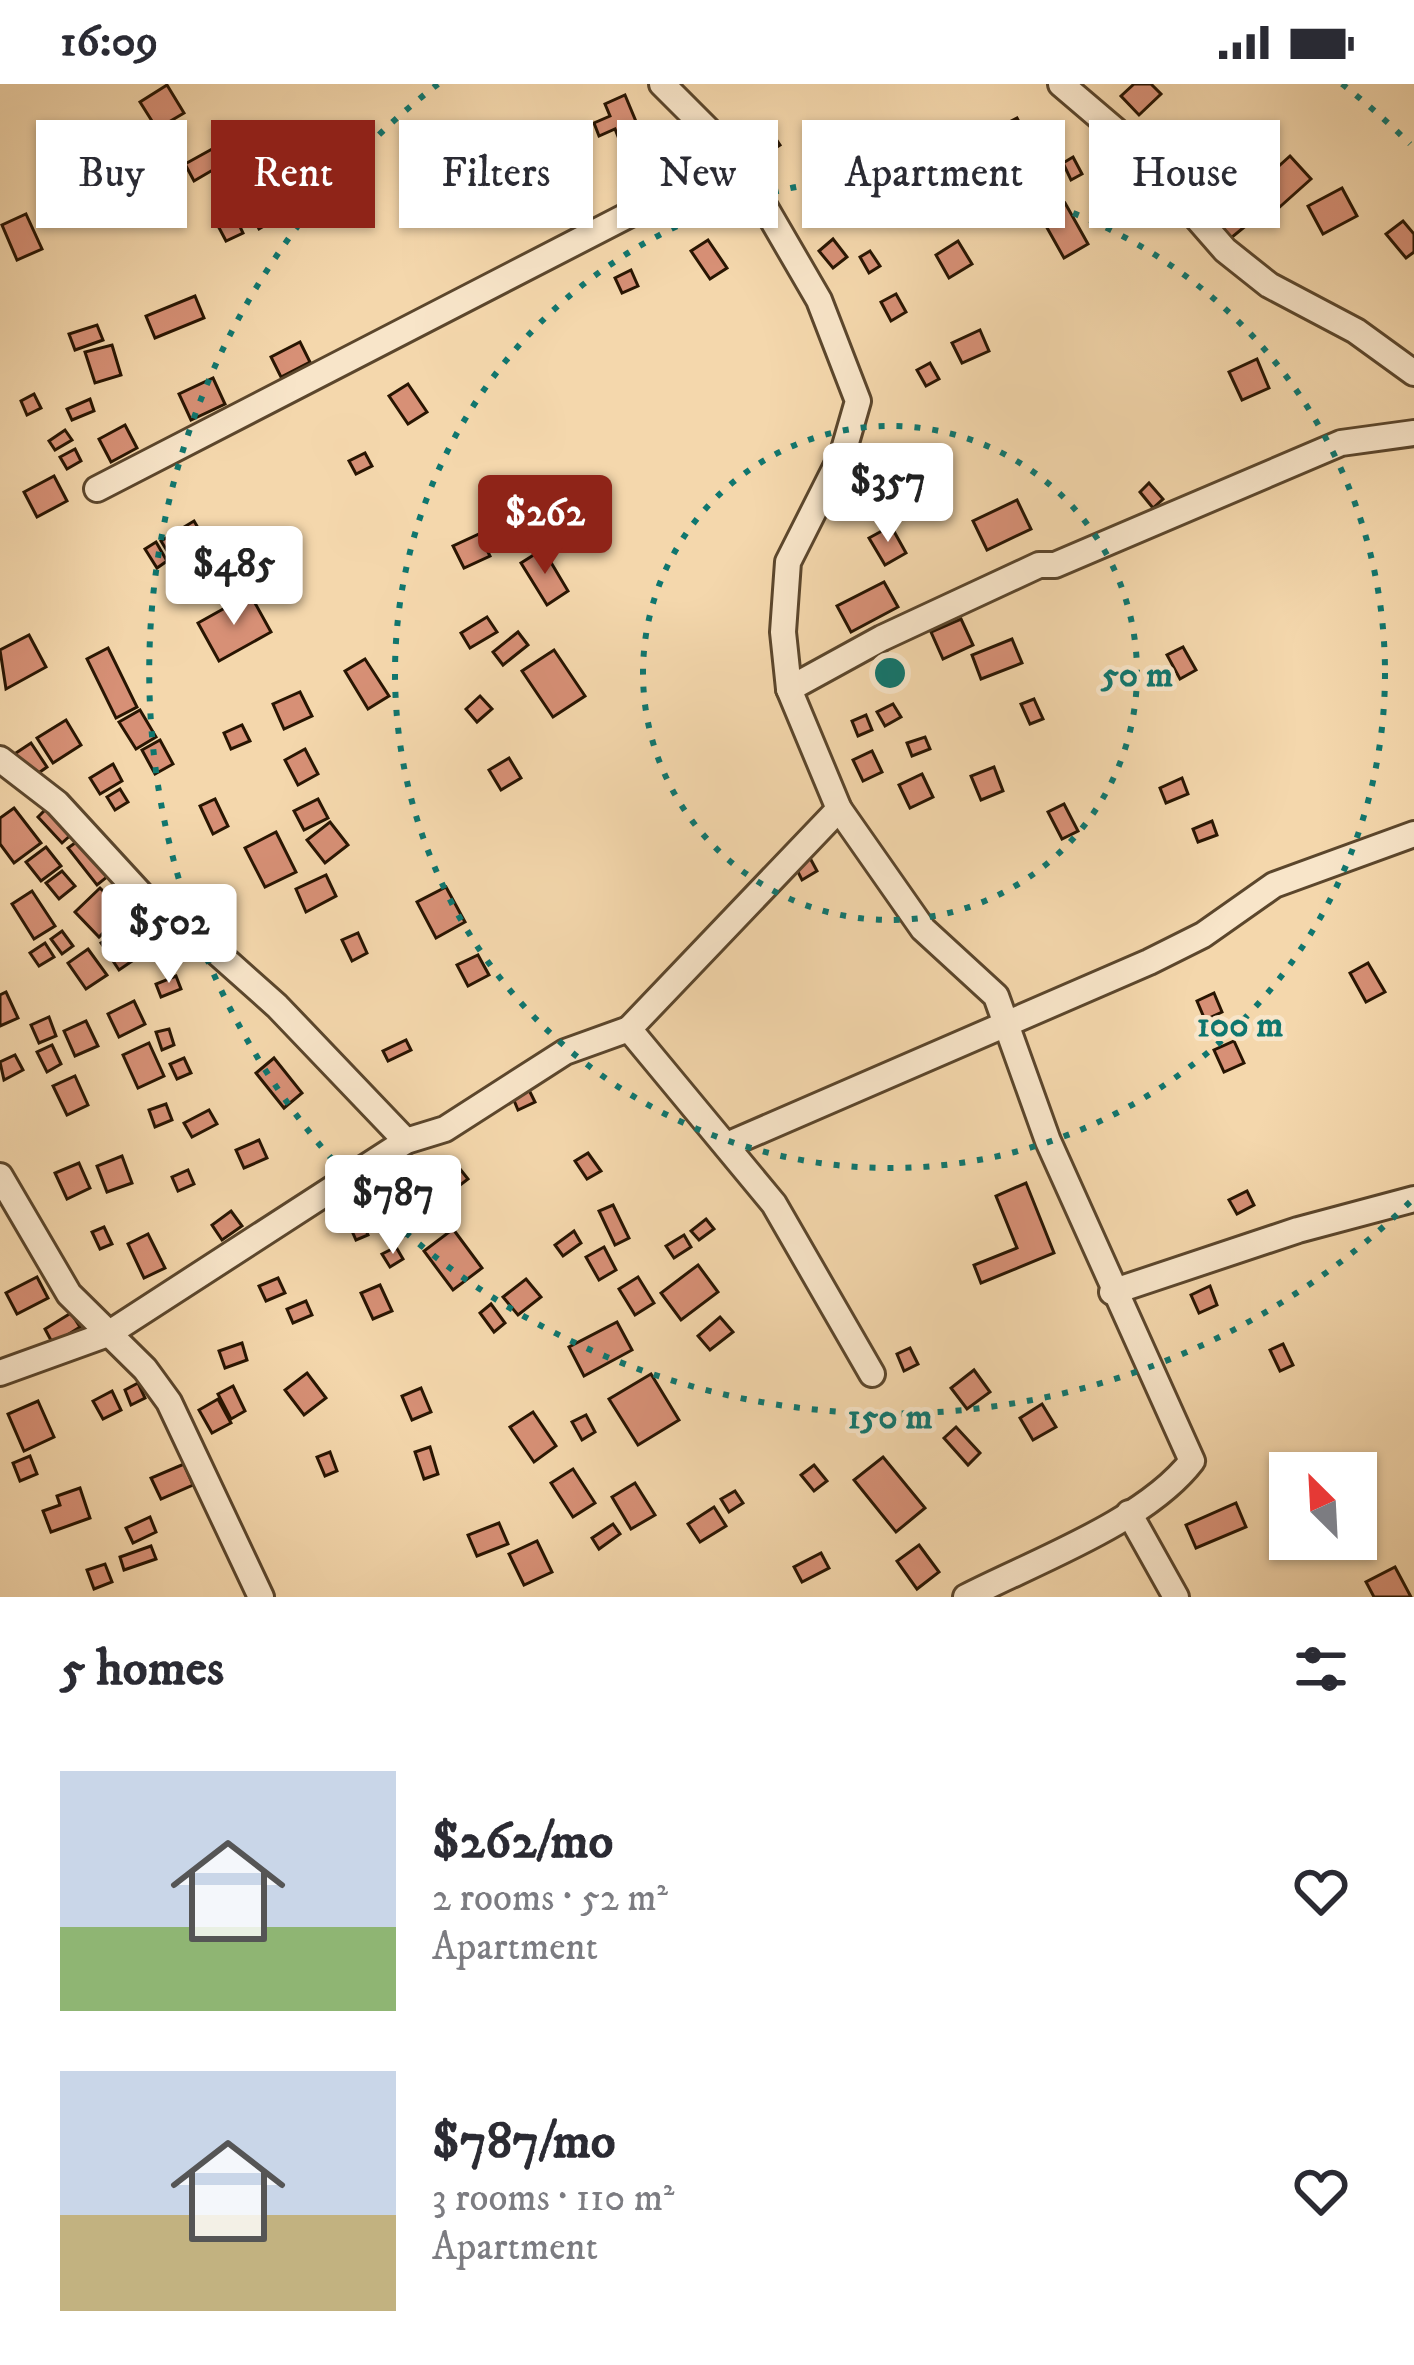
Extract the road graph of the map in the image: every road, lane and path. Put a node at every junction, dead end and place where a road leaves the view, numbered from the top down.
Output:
1 (662, 84) edge
2 (1061, 84) edge
3 (698, 120) edge
4 (617, 221) edge
5 (777, 228) edge
6 (1414, 373) edge
7 (1414, 433) edge
8 (97, 488) dead end
9 (789, 689) junction
10 (0, 759) edge
11 (839, 809) junction
12 (1414, 834) edge
13 (1009, 1024) junction
14 (629, 1029) junction
15 (406, 1142) junction
16 (727, 1145) junction
17 (0, 1176) edge
18 (1414, 1199) edge
19 (1112, 1292) junction
20 (108, 1334) junction
21 (0, 1372) edge
22 (872, 1373) dead end
23 (1130, 1513) junction
24 (261, 1597) edge
25 (966, 1597) edge
26 (1176, 1597) edge

1 - 3 street
2 - 6 street
4 - 8 street
5 - 9 street
7 - 9 street
9 - 11 street
10 - 15 street
11 - 13 street
11 - 14 street
12 - 13 street
13 - 16 street
13 - 19 street
14 - 15 street
14 - 16 street
15 - 20 street
16 - 22 street
17 - 20 street
18 - 19 street
19 - 23 street
20 - 21 street
20 - 24 street
23 - 25 street
23 - 26 street

